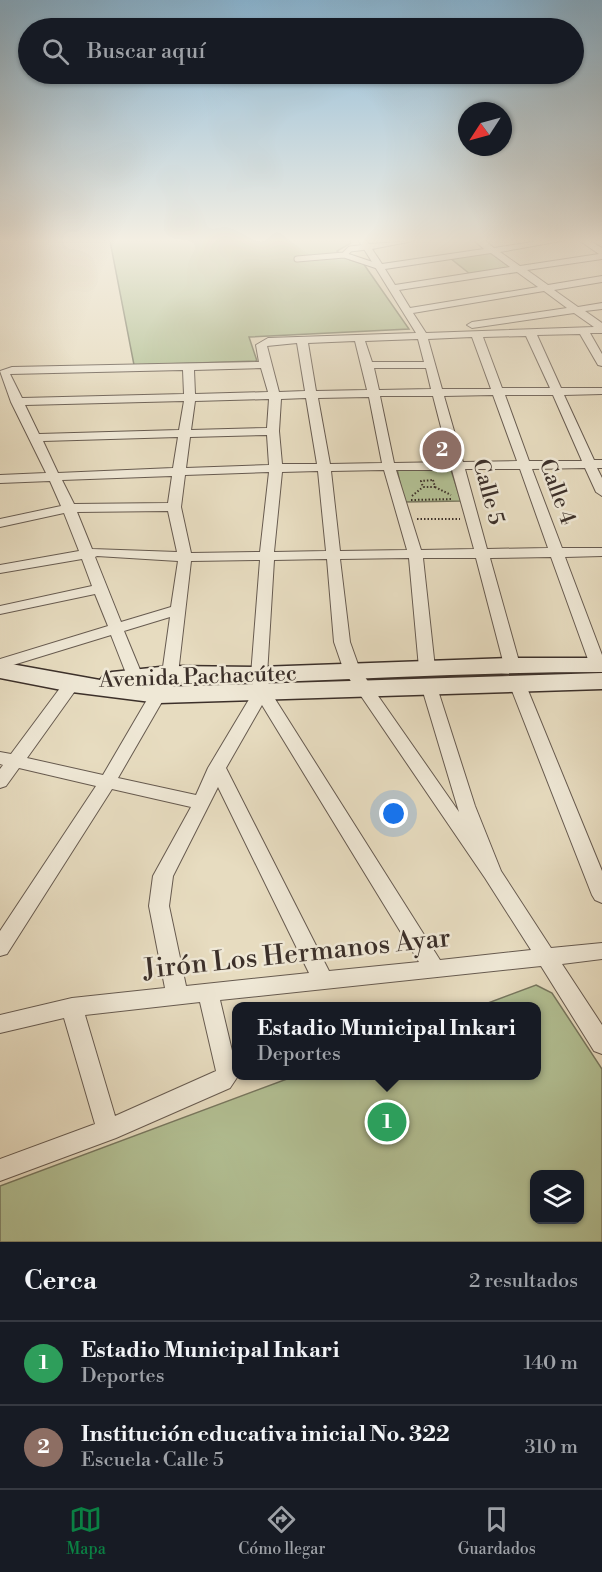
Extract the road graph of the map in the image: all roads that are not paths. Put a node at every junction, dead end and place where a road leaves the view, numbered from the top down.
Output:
1 (401, 299) edge
2 (480, 299) edge
3 (560, 299) edge
4 (602, 306) edge
5 (576, 310) junction
6 (409, 311) junction
7 (602, 329) edge
8 (583, 331) junction
9 (530, 332) junction
10 (476, 333) junction
11 (422, 334) junction
12 (359, 338) junction
13 (302, 339) junction
14 (602, 363) edge
15 (265, 365) junction
16 (368, 365) junction
17 (429, 365) junction
18 (188, 367) junction
19 (556, 391) junction
20 (602, 391) edge
21 (436, 392) junction
22 (498, 392) junction
23 (374, 393) junction
24 (313, 395) junction
25 (275, 397) junction
26 (190, 398) junction
27 (17, 402) junction
28 (273, 431) junction
29 (183, 435) junction
30 (35, 438) junction
31 (525, 464) junction
32 (596, 464) edge
33 (458, 466) junction
34 (324, 467) junction
35 (389, 467) junction
36 (276, 468) junction
37 (180, 471) junction
38 (52, 476) junction
39 (0, 479) edge
40 (602, 492) edge
41 (174, 507) junction
42 (69, 508) junction
43 (0, 523) edge
44 (557, 552) junction
45 (602, 552) edge
46 (86, 553) junction
47 (416, 553) junction
48 (482, 553) junction
49 (334, 555) junction
50 (267, 556) junction
51 (185, 557) junction
52 (0, 569) edge
53 (99, 589) junction
54 (178, 609) junction
55 (0, 610) edge
56 (116, 628) junction
57 (0, 663) edge
58 (0, 670) edge
59 (600, 670) edge
60 (514, 674) junction
61 (428, 676) junction
62 (135, 677) junction
63 (357, 680) junction
64 (261, 683) junction
65 (72, 684) junction
66 (165, 684) junction
67 (8, 759) edge
68 (217, 768) junction
69 (0, 782) edge
70 (106, 784) junction
71 (202, 803) junction
72 (492, 873) junction
73 (602, 895) edge
74 (0, 948) edge
75 (602, 951) edge
76 (544, 956) junction
77 (434, 968) junction
78 (323, 980) junction
79 (208, 994) junction
80 (177, 995) junction
81 (72, 1006) junction
82 (0, 1024) edge
83 (602, 1044) edge
84 (108, 1130) junction
85 (0, 1170) edge

1 - 6 street, Calle 5
2 - 6 street
3 - 5 street
4 - 5 street
5 - 7 street
5 - 11 street
6 - 11 street, Calle 5
7 - 8 street
8 - 9 street
8 - 14 street
9 - 10 street
9 - 19 street
10 - 11 street
10 - 22 street, Calle 4
11 - 12 street
11 - 17 street, Calle 5
12 - 13 street
12 - 16 street
13 - 15 street
13 - 24 street
15 - 18 street
15 - 25 street
16 - 17 street
16 - 23 street
17 - 21 street, Calle 5
18 - 26 street
18 - 27 street
19 - 20 street
19 - 22 street
19 - 32 street
21 - 22 street
21 - 23 street
21 - 33 street, Calle 5
22 - 31 street, Calle 4
23 - 24 street
23 - 35 street
24 - 25 street
24 - 34 street
25 - 26 street
25 - 28 street
26 - 27 street
26 - 29 street
27 - 30 street
28 - 29 street
28 - 36 street
29 - 30 street
29 - 37 street
30 - 38 street
31 - 32 street
31 - 33 street
31 - 44 street, Calle 4
32 - 40 street
33 - 35 street
33 - 48 street, Calle 5
34 - 35 street
34 - 36 street
34 - 49 street
35 - 47 street
36 - 37 street
36 - 50 street
37 - 38 street
37 - 41 street
38 - 39 street
38 - 42 street
41 - 42 street
41 - 51 street
42 - 43 street
42 - 46 street
44 - 45 street
44 - 48 street
44 - 59 street, Calle 4
46 - 51 street
46 - 52 street
46 - 53 street
47 - 48 street
47 - 49 street
47 - 61 street
48 - 60 street, Calle 5
49 - 50 street
49 - 63 street
50 - 51 street
50 - 64 street
51 - 54 street
53 - 55 street
53 - 56 street
54 - 56 street
54 - 66 street
56 - 57 street
56 - 62 street
58 - 65 street
59 - 60 street, Avenida Pachacútec
60 - 61 street, Avenida Pachacútec
60 - 73 street, Calle 5
61 - 63 street, Avenida Pachacútec
61 - 72 street
62 - 65 street, Avenida Pachacútec
62 - 66 street, Avenida Pachacútec
63 - 64 street, Avenida Pachacútec
63 - 72 street
64 - 66 street, Avenida Pachacútec
64 - 68 street
64 - 77 street
65 - 66 street, Avenida Pachacútec
65 - 67 street
66 - 70 street
67 - 69 street
67 - 70 street
68 - 71 street
68 - 78 street
70 - 71 street
70 - 74 street
71 - 80 street
72 - 76 street
75 - 76 street, Jirón Los Hermanos Ayar
76 - 77 street, Jirón Los Hermanos Ayar
76 - 83 street
77 - 78 street, Jirón Los Hermanos Ayar
78 - 79 street, Jirón Los Hermanos Ayar
79 - 80 street, Jirón Los Hermanos Ayar
79 - 84 street
80 - 81 street, Jirón Los Hermanos Ayar
81 - 82 street, Jirón Los Hermanos Ayar
81 - 84 street
84 - 85 street

